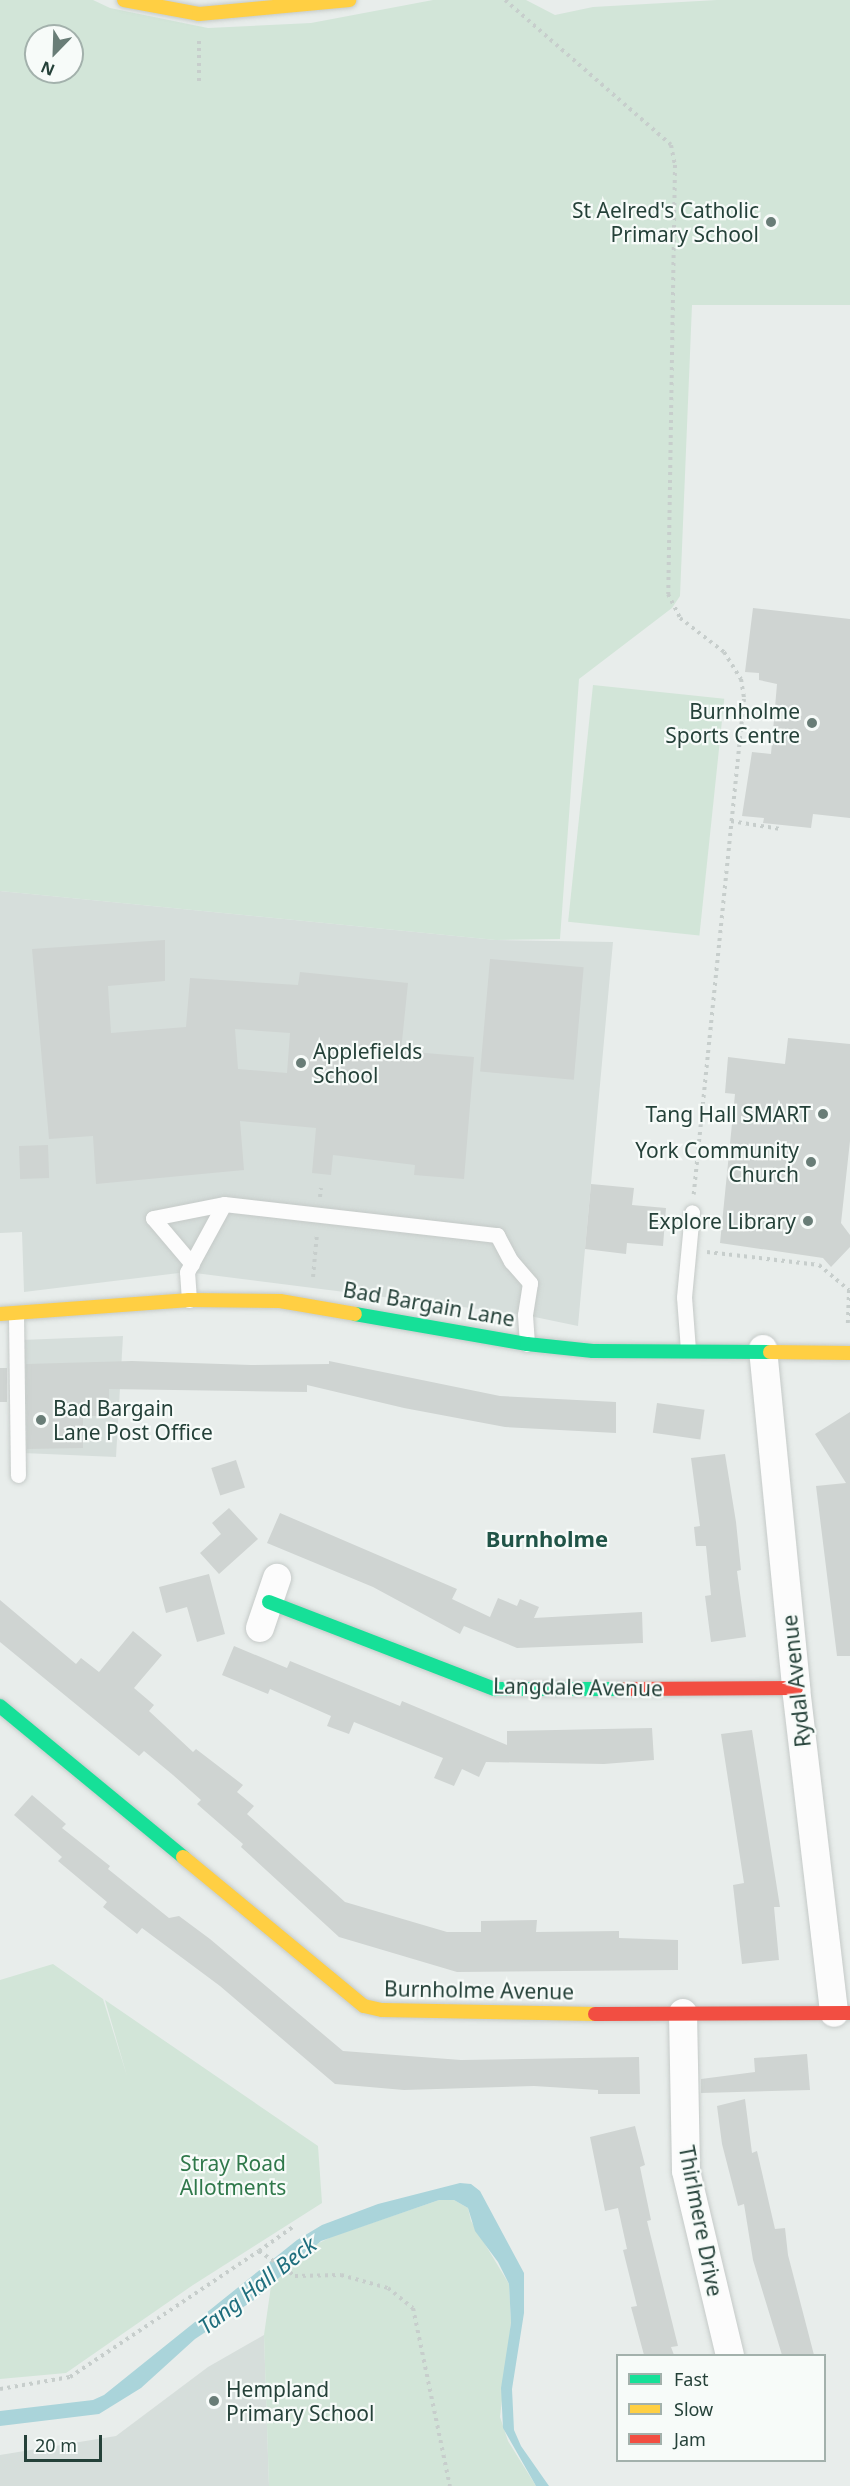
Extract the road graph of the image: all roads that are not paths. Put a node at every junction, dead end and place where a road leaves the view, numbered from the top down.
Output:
1 (124, 0) edge
2 (349, 0) edge
3 (200, 7) edge
4 (224, 1204) junction
5 (692, 1212) road end
6 (192, 1264) junction
7 (189, 1300) junction
8 (0, 1314) edge
9 (16, 1314) junction
10 (526, 1344) junction
11 (763, 1349) junction
12 (688, 1350) junction
13 (850, 1353) edge
14 (18, 1475) dead end
15 (269, 1603) dead end
16 (796, 1688) junction
17 (0, 1706) edge
18 (683, 2013) junction
19 (842, 2013) edge
20 (730, 2354) edge

1 - 3 street
2 - 3 street
4 - 6 lane
4 - 6 lane
4 - 10 lane
5 - 12 lane
6 - 7 lane
7 - 9 street, Bad Bargain Lane
7 - 10 street, Bad Bargain Lane
8 - 9 street, Bad Bargain Lane
9 - 14 lane
10 - 12 street, Bad Bargain Lane
11 - 12 street, Bad Bargain Lane
11 - 13 street, Bad Bargain Lane
11 - 16 street, Rydal Avenue
15 - 16 street, Langdale Avenue
16 - 19 street, Rydal Avenue
17 - 18 street, Burnholme Avenue
18 - 19 street, Burnholme Avenue
18 - 20 street, Thirlmere Drive

